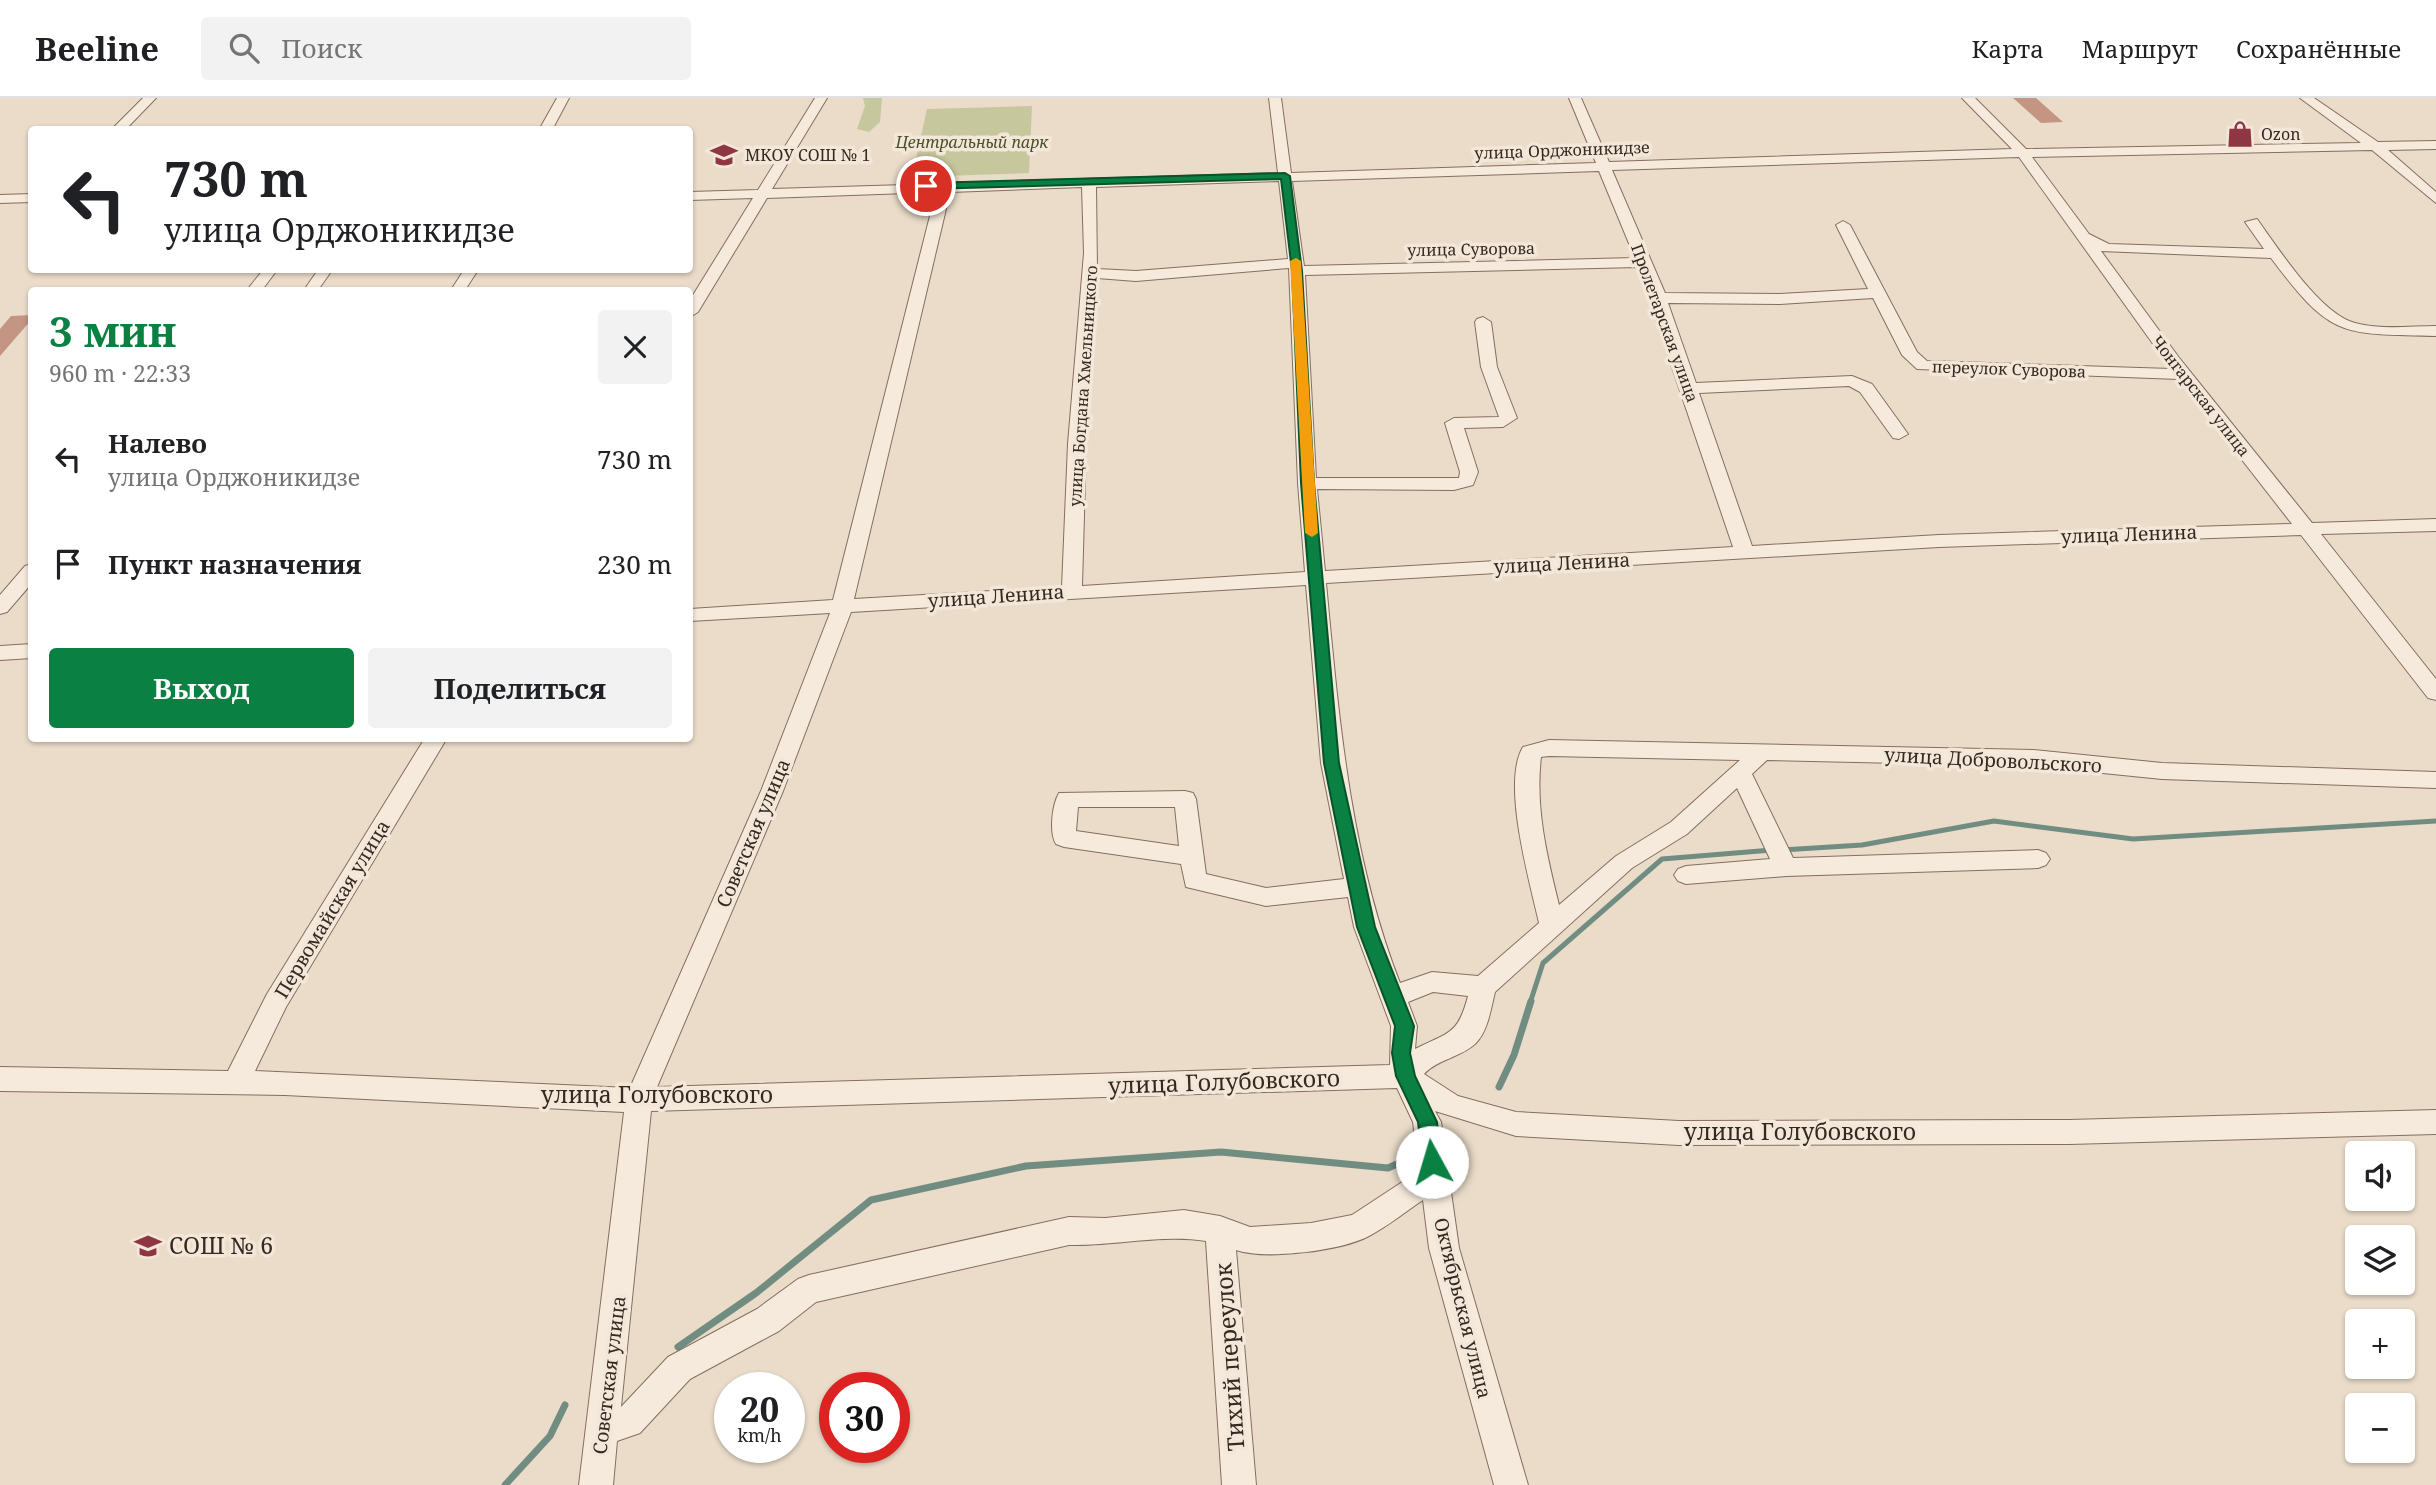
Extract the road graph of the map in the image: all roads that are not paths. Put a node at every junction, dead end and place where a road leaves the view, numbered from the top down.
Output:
1 (150, 98) edge
2 (563, 98) edge
3 (821, 98) edge
4 (1275, 98) edge
5 (1574, 98) edge
6 (1969, 98) edge
7 (2305, 98) edge
8 (121, 126) edge
9 (547, 126) edge
10 (2436, 145) edge
11 (2374, 146) junction
12 (2023, 153) junction
13 (1604, 166) junction
14 (1285, 176) junction
15 (1089, 181) junction
16 (945, 185) junction
17 (761, 192) junction
18 (693, 195) edge
19 (28, 198) edge
20 (0, 199) edge
21 (2436, 199) edge
22 (2252, 222) dead end
23 (1843, 225) dead end
24 (2080, 236) junction
25 (2274, 254) junction
26 (1645, 262) junction
27 (1296, 267) junction
28 (268, 273) edge
29 (323, 273) dead end
30 (1090, 273) junction
31 (256, 287) edge
32 (313, 287) edge
33 (1877, 293) junction
34 (1659, 299) junction
35 (693, 307) edge
36 (1483, 322) dead end
37 (2436, 331) edge
38 (2183, 374) junction
39 (1689, 388) junction
40 (1899, 434) dead end
41 (1307, 483) junction
42 (2436, 525) edge
43 (2306, 528) junction
44 (1744, 552) junction
45 (28, 575) edge
46 (1316, 578) junction
47 (1072, 590) junction
48 (0, 608) edge
49 (841, 608) junction
50 (693, 615) edge
51 (28, 651) edge
52 (0, 653) edge
53 (2434, 688) edge
54 (434, 742) edge
55 (1762, 752) junction
56 (1740, 772) junction
57 (2436, 780) edge
58 (1191, 857) junction
59 (2038, 859) dead end
60 (1786, 867) junction
61 (1686, 875) dead end
62 (1358, 887) junction
63 (1552, 926) junction
64 (1483, 987) junction
65 (1392, 998) junction
66 (1405, 1076) junction
67 (0, 1079) edge
68 (236, 1083) junction
69 (639, 1098) junction
70 (2436, 1122) edge
71 (1433, 1178) junction
72 (1220, 1230) junction
73 (1250, 1241) junction
74 (1224, 1268) junction
75 (604, 1429) junction
76 (596, 1485) edge
77 (1239, 1485) edge
78 (1511, 1485) edge

1 - 8 street
2 - 9 street
3 - 17 street
4 - 14 street, Октябрьская улица
5 - 13 street, Пролетарская улица
6 - 12 street, Чонгарская улица
7 - 11 street
10 - 11 street, улица Орджоникидзе
11 - 12 street, улица Орджоникидзе
11 - 21 street
12 - 13 street, улица Орджоникидзе
12 - 24 street, Чонгарская улица
13 - 14 street, улица Орджоникидзе
13 - 26 street, Пролетарская улица
14 - 15 street, улица Орджоникидзе
14 - 27 street, Октябрьская улица
15 - 16 street, улица Орджоникидзе
15 - 30 street, улица Богдана Хмельницкого
16 - 17 street, улица Орджоникидзе
16 - 49 street, Советская улица
17 - 18 street, улица Орджоникидзе
17 - 35 street
19 - 20 street
22 - 25 street
23 - 33 street, переулок Суворова
24 - 25 street
24 - 38 street, Чонгарская улица
25 - 37 street
26 - 27 street, улица Суворова
26 - 34 street, Пролетарская улица
27 - 30 street, улица Суворова
27 - 41 street, Октябрьская улица
28 - 31 street
29 - 32 street
30 - 47 street, улица Богдана Хмельницкого
33 - 34 street
33 - 38 street, переулок Суворова
34 - 39 street, Пролетарская улица
36 - 41 street
38 - 43 street, Чонгарская улица
39 - 40 street
39 - 44 street, Пролетарская улица
41 - 46 street, Октябрьская улица
42 - 43 street, улица Ленина
43 - 44 street, улица Ленина
43 - 53 street, Чонгарская улица
44 - 46 street, улица Ленина
45 - 48 street
46 - 47 street, улица Ленина
46 - 62 street, Октябрьская улица
47 - 49 street, улица Ленина
49 - 50 street, улица Ленина
49 - 69 street, Советская улица
51 - 52 street
54 - 68 street, Первомайская улица
55 - 56 street
55 - 57 street, улица Добровольского
55 - 63 street, улица Добровольского
56 - 60 street
56 - 63 street
58 - 58 street
58 - 62 street
59 - 60 street
60 - 61 street
62 - 65 street, Октябрьская улица
63 - 64 street
64 - 65 street
64 - 66 street
65 - 66 street, Октябрьская улица
66 - 69 street, улица Голубовского
66 - 70 street, улица Голубовского
66 - 71 street, Октябрьская улица
67 - 68 street, улица Голубовского
68 - 69 street, улица Голубовского
69 - 75 street, Советская улица
71 - 73 street
71 - 78 street, Октябрьская улица
72 - 73 street
72 - 74 street, Тихий переулок
72 - 75 street
73 - 74 street
74 - 77 street, Тихий переулок
75 - 76 street, Советская улица

